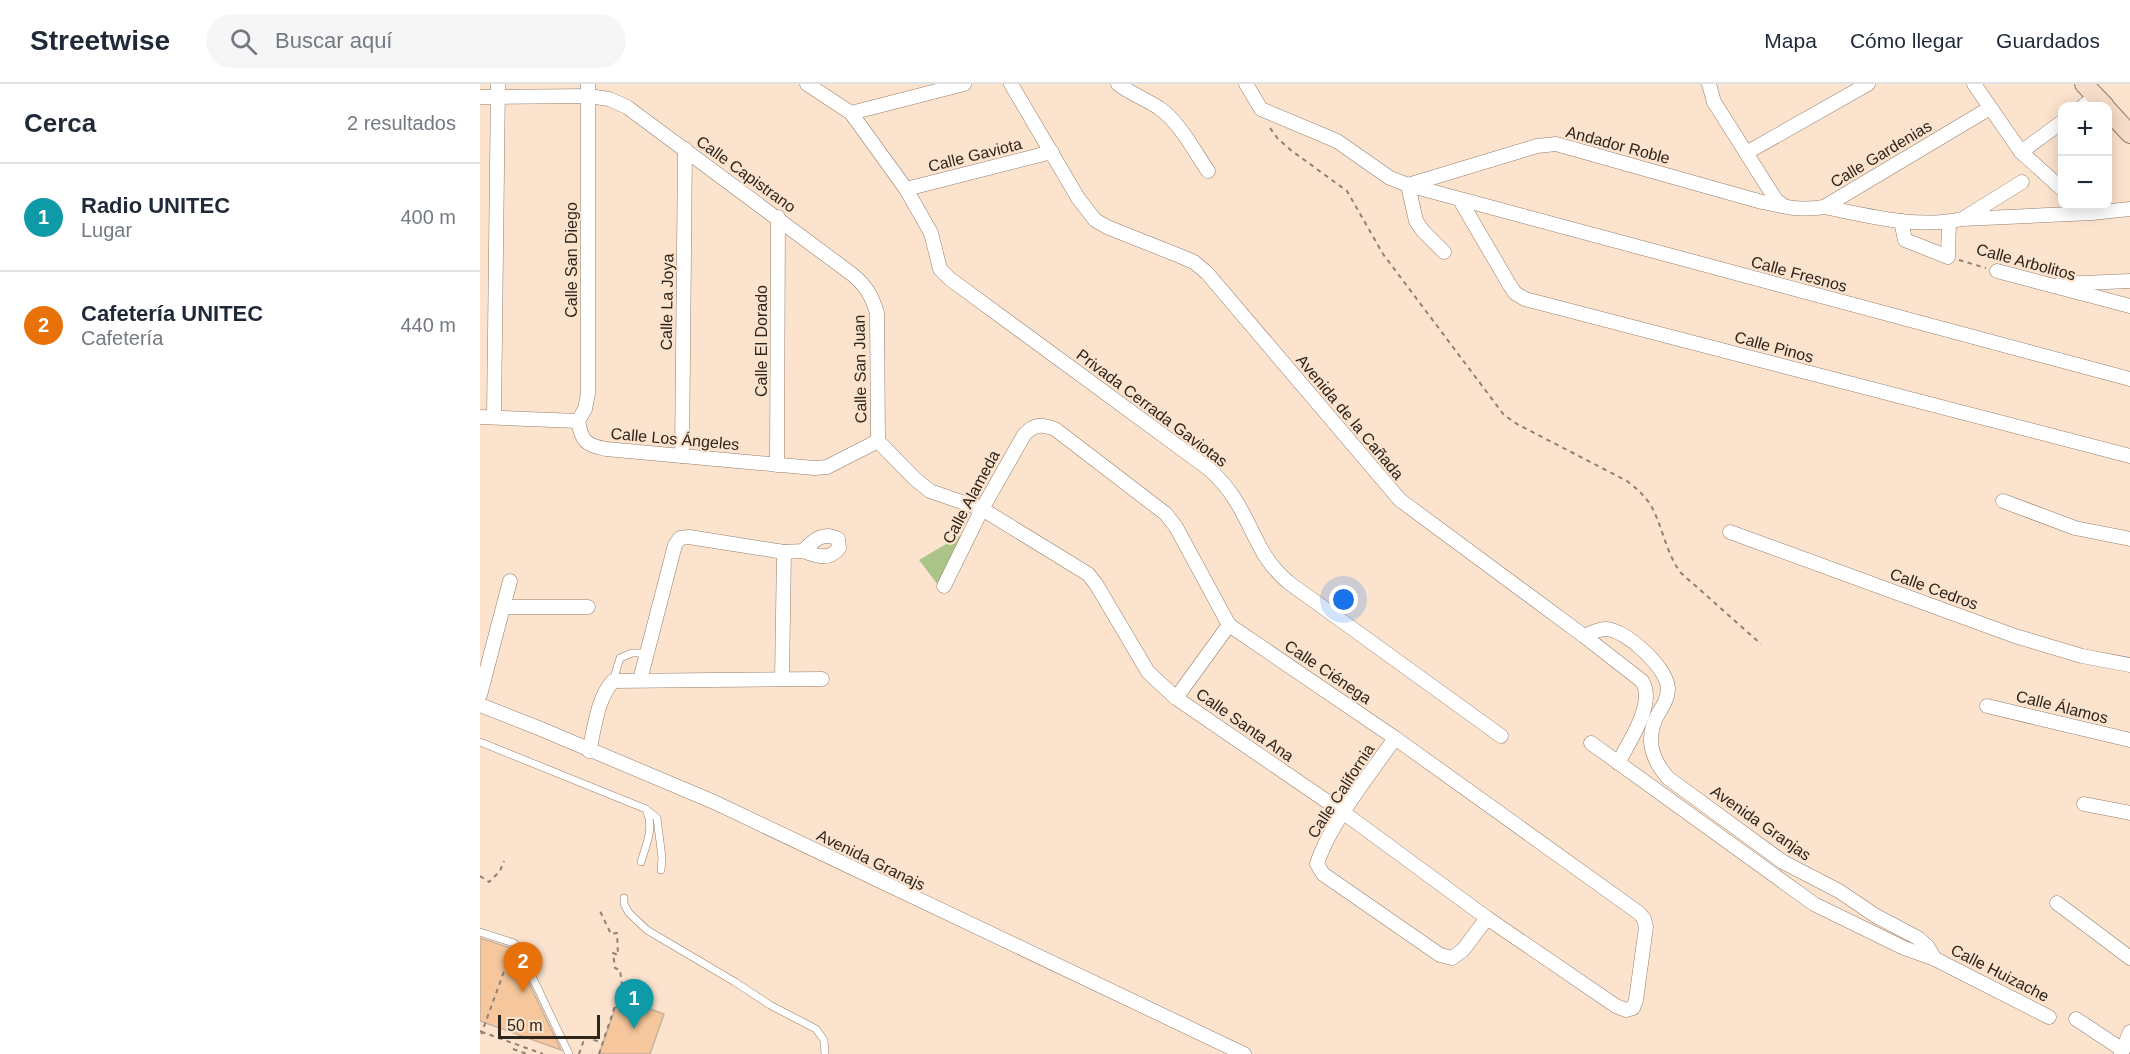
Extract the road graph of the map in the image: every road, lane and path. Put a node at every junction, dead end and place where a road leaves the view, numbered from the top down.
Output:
1 (807, 84) edge
2 (964, 84) edge
3 (1011, 84) edge
4 (1118, 84) edge
5 (1246, 84) edge
6 (1709, 84) edge
7 (1868, 84) edge
8 (1974, 84) edge
9 (498, 90) edge
10 (588, 90) edge
11 (480, 96) edge
12 (2095, 101) edge
13 (1990, 108) junction
14 (1261, 110) junction
15 (851, 113) junction
16 (2058, 125) edge
17 (2130, 134) edge
18 (685, 149) junction
19 (1052, 152) junction
20 (1746, 153) junction
21 (2021, 153) junction
22 (1208, 171) dead end
23 (2022, 182) dead end
24 (1408, 185) junction
25 (2058, 185) edge
26 (906, 189) junction
27 (1460, 200) junction
28 (1785, 206) junction
29 (1824, 207) junction
30 (2112, 209) edge
31 (2130, 209) edge
32 (2075, 210) edge
33 (778, 217) junction
34 (1955, 220) junction
35 (1901, 222) junction
36 (1444, 252) dead end
37 (1948, 257) junction
38 (1997, 271) joint
39 (2130, 281) edge
40 (2046, 285) junction
41 (873, 297) joint
42 (2130, 306) edge
43 (2130, 379) edge
44 (487, 417) edge
45 (578, 421) junction
46 (1032, 427) joint
47 (878, 441) junction
48 (682, 456) junction
49 (2130, 456) edge
50 (777, 465) junction
51 (2003, 501) dead end
52 (982, 509) junction
53 (1730, 532) dead end
54 (2130, 539) edge
55 (803, 551) dead end
56 (784, 552) junction
57 (510, 581) dead end
58 (944, 586) dead end
59 (588, 607) dead end
60 (504, 608) junction
61 (1229, 625) junction
62 (1584, 636) junction
63 (1761, 644) dead end
64 (647, 653) junction
65 (2130, 665) edge
66 (782, 678) junction
67 (822, 679) dead end
68 (640, 680) junction
69 (612, 681) junction
70 (480, 695) edge
71 (1176, 698) junction
72 (480, 705) edge
73 (1987, 706) dead end
74 (1648, 719) junction
75 (1501, 736) dead end
76 (1395, 738) junction
77 (2130, 740) edge
78 (480, 742) edge
79 (1591, 743) dead end
80 (589, 751) junction
81 (1618, 763) junction
82 (2084, 804) dead end
83 (646, 809) junction
84 (1344, 813) junction
85 (2130, 813) edge
86 (504, 861) dead end
87 (641, 862) dead end
88 (661, 870) dead end
89 (480, 876) edge
90 (1839, 891) junction
91 (624, 898) dead end
92 (2057, 903) dead end
93 (600, 910) dead end
94 (1829, 911) junction
95 (1487, 918) junction
96 (480, 932) edge
97 (513, 943) junction
98 (2130, 958) edge
99 (1935, 959) junction
100 (1626, 1010) joint
101 (2049, 1017) dead end
102 (2076, 1019) dead end
103 (481, 1032) edge
104 (2130, 1032) edge
105 (480, 1038) edge
106 (603, 1043) junction
107 (513, 1049) dead end
108 (2122, 1052) edge
109 (527, 1054) edge
110 (543, 1054) edge
111 (569, 1054) edge
112 (579, 1054) edge
113 (599, 1054) edge
114 (825, 1054) edge
115 (1244, 1054) edge

1 - 15 street
2 - 15 street
3 - 19 street, Avenida de la Cañada
4 - 22 street
5 - 14 street
6 - 20 street
7 - 20 street
8 - 13 street
9 - 10 street, Calle Capistrano
9 - 11 street, Calle Capistrano
9 - 44 street
10 - 18 street, Calle Capistrano
10 - 45 street, Calle San Diego
12 - 17 street
13 - 21 street
13 - 29 street, Calle Gardenias
14 - 24 street, Calle Fresnos
14 - 63 path
15 - 26 street, Privada Cerrada Gaviotas
16 - 21 street
18 - 33 street, Calle Capistrano
18 - 48 street, Calle La Joya
19 - 26 street, Calle Gaviota
19 - 62 street, Avenida de la Cañada
20 - 28 street
21 - 25 street
23 - 34 street
24 - 27 street, Calle Fresnos
24 - 28 street, Andador Roble
24 - 36 street
26 - 75 street, Privada Cerrada Gaviotas
27 - 43 street, Calle Fresnos
27 - 49 street, Calle Pinos
28 - 29 street, Calle Gardenias
29 - 35 street
30 - 31 street
32 - 34 street
33 - 41 street, Calle Capistrano
33 - 50 street, Calle El Dorado
34 - 35 street
34 - 37 street
35 - 37 street
37 - 38 path, Calle Arbolitos
38 - 40 street, Calle Arbolitos
39 - 40 street
40 - 42 street, Calle Arbolitos
41 - 47 street, Calle San Juan
44 - 45 street
45 - 48 street, Calle Los Ángeles
46 - 52 street, Calle Alameda
46 - 61 street, Calle Ciénega
47 - 50 street, Calle Los Ángeles
47 - 52 street, Calle Santa Ana
48 - 50 street, Calle Los Ángeles
51 - 54 street
52 - 58 street, Calle Alameda
52 - 71 street, Calle Santa Ana
53 - 65 street, Calle Cedros
55 - 56 street
56 - 64 street
56 - 66 street
57 - 60 street
59 - 60 street
60 - 70 street
61 - 71 street
61 - 76 street, Calle Ciénega
62 - 74 street, Avenida de la Cañada
62 - 74 street, Avenida Granjas
64 - 68 street
64 - 69 lane
66 - 67 street
66 - 68 street
68 - 69 street
69 - 80 street
71 - 84 street, Calle Santa Ana
72 - 80 street, Avenida Granajs
73 - 77 street, Calle Álamos
74 - 81 street, Avenida de la Cañada
74 - 90 street, Avenida Granjas
76 - 84 street, Calle California
76 - 100 street, Calle Ciénega
78 - 83 lane
79 - 81 street, Avenida Granjas
80 - 115 street, Avenida Granajs
81 - 94 street, Avenida Granjas
82 - 85 street
83 - 87 lane
83 - 88 lane
84 - 95 street, Calle Santa Ana
84 - 95 street, Calle California
86 - 89 path
90 - 94 street
90 - 99 street, Calle Huizache
91 - 114 lane
92 - 98 street
93 - 106 path
94 - 99 street, Calle Huizache
95 - 100 street, Calle Santa Ana
96 - 97 lane
97 - 103 path
97 - 111 lane
99 - 101 street, Calle Huizache
102 - 108 street
103 - 105 path
103 - 110 path
104 - 108 street
106 - 112 path
106 - 113 path
107 - 109 path

